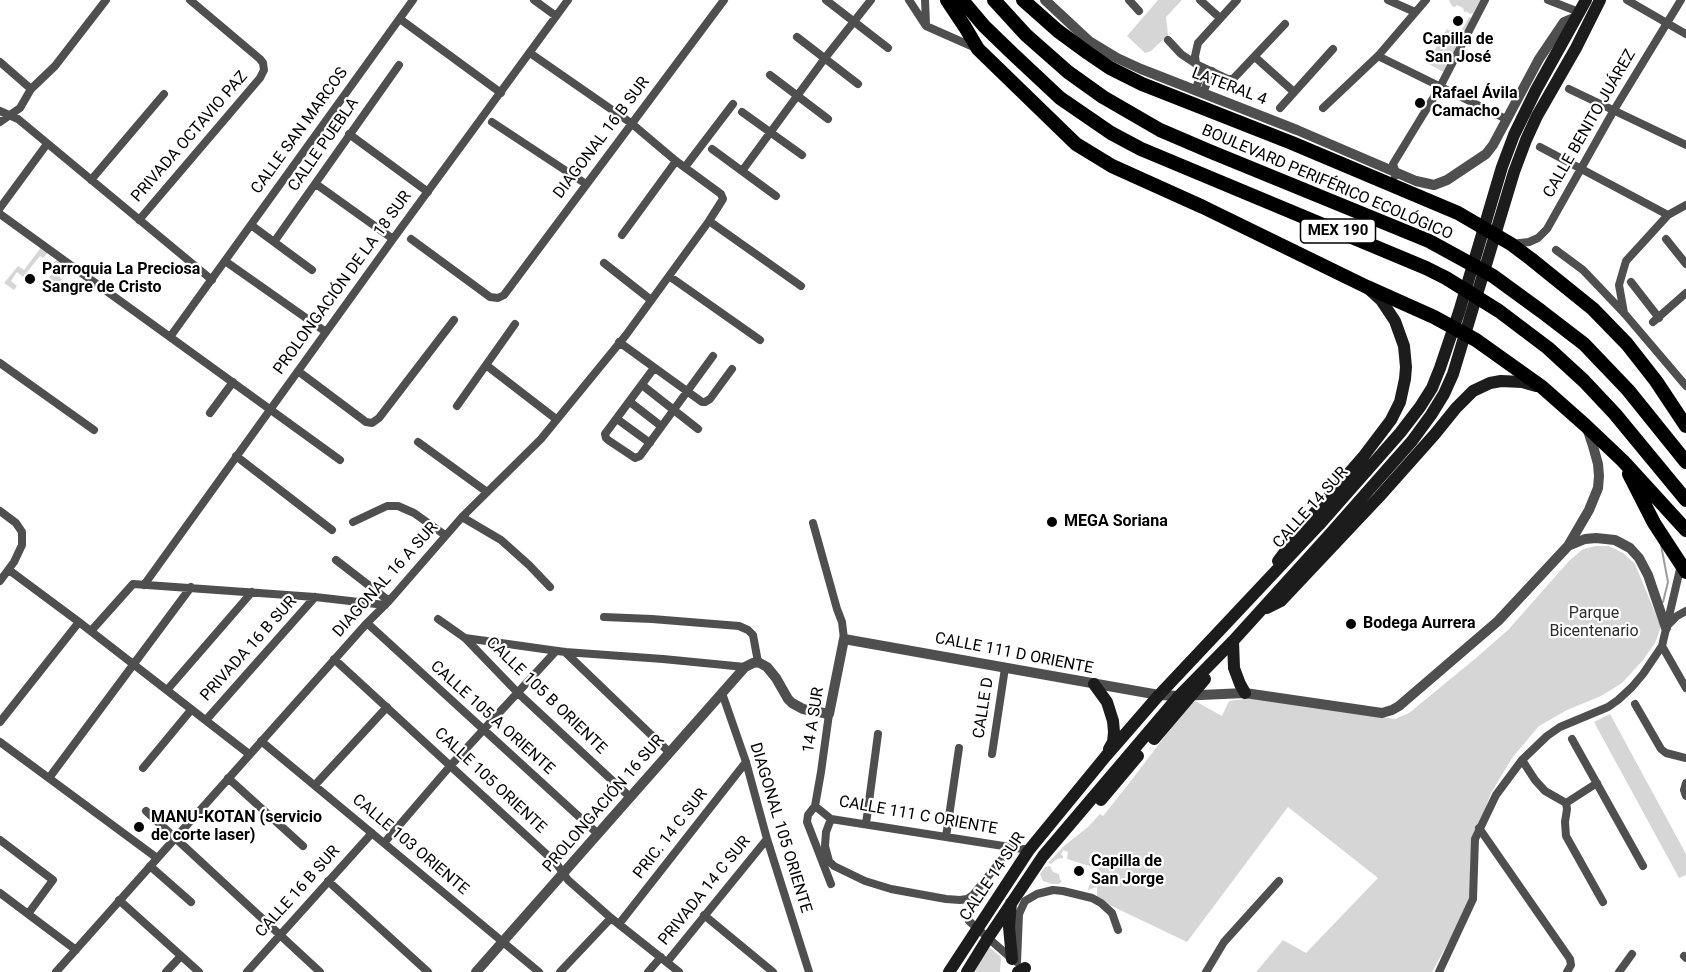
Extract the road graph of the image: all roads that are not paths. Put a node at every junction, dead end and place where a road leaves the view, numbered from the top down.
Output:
1 (106, 0) edge
2 (190, 0) edge
3 (413, 0) edge
4 (534, 0) edge
5 (568, 0) edge
6 (724, 0) edge
7 (826, 0) edge
8 (871, 0) edge
9 (909, 0) edge
10 (925, 0) edge
11 (946, 0) edge
12 (963, 0) edge
13 (994, 0) edge
14 (1023, 0) edge
15 (1129, 0) edge
16 (1200, 0) edge
17 (1237, 0) edge
18 (1388, 0) edge
19 (1426, 0) edge
20 (1485, 0) edge
21 (1548, 0) edge
22 (1586, 0) edge
23 (1600, 0) edge
24 (1627, 0) edge
25 (1681, 0) edge
26 (1050, 3) edge
27 (1139, 11) dead end
28 (1415, 12) junction
29 (1577, 15) junction
30 (556, 16) junction
31 (1220, 18) junction
32 (400, 19) junction
33 (853, 21) junction
34 (1668, 23) junction
35 (1285, 24) dead end
36 (926, 26) junction
37 (1686, 34) edge
38 (797, 36) dead end
39 (1168, 40) dead end
40 (888, 48) dead end
41 (978, 49) junction
42 (1333, 49) dead end
43 (530, 54) junction
44 (1378, 56) junction
45 (1255, 57) junction
46 (825, 58) junction
47 (0, 62) edge
48 (399, 65) dead end
49 (1204, 68) junction
50 (770, 75) dead end
51 (858, 84) dead end
52 (1440, 87) junction
53 (31, 89) junction
54 (1569, 89) dead end
55 (1199, 92) junction
56 (1294, 92) junction
57 (501, 93) junction
58 (164, 94) dead end
59 (798, 96) junction
60 (733, 104) dead end
61 (1281, 108) dead end
62 (1323, 108) dead end
63 (1614, 110) junction
64 (0, 111) edge
65 (742, 112) dead end
66 (9, 117) junction
67 (828, 119) dead end
68 (1506, 120) junction
69 (0, 122) edge
70 (492, 122) dead end
71 (631, 123) junction
72 (770, 133) junction
73 (350, 134) junction
74 (1295, 136) junction
75 (47, 144) junction
76 (1686, 145) edge
77 (1540, 147) dead end
78 (712, 149) dead end
79 (802, 155) dead end
80 (676, 161) junction
81 (685, 167) junction
82 (1580, 169) junction
83 (741, 171) junction
84 (1394, 179) junction
85 (91, 180) junction
86 (316, 184) junction
87 (586, 184) junction
88 (428, 192) junction
89 (776, 196) dead end
90 (1686, 205) edge
91 (0, 208) edge
92 (0, 214) edge
93 (1668, 215) junction
94 (139, 220) junction
95 (709, 221) junction
96 (251, 225) junction
97 (622, 235) dead end
98 (393, 238) junction
99 (411, 238) dead end
100 (1666, 239) dead end
101 (274, 242) junction
102 (1511, 244) junction
103 (1556, 250) dead end
104 (225, 261) junction
105 (604, 263) dead end
106 (1686, 264) edge
107 (312, 270) dead end
108 (669, 276) junction
109 (212, 280) junction
110 (1631, 282) dead end
111 (801, 286) dead end
112 (1367, 287) junction
113 (1686, 292) edge
114 (651, 300) junction
115 (1624, 313) junction
116 (454, 320) dead end
117 (515, 324) dead end
118 (326, 332) junction
119 (170, 337) junction
120 (760, 340) dead end
121 (619, 342) junction
122 (713, 356) dead end
123 (0, 363) edge
124 (486, 365) junction
125 (654, 368) junction
126 (732, 369) dead end
127 (298, 371) junction
128 (233, 382) junction
129 (642, 385) junction
130 (1686, 386) edge
131 (1542, 387) junction
132 (686, 391) junction
133 (630, 402) junction
134 (457, 406) dead end
135 (270, 409) junction
136 (673, 409) junction
137 (210, 413) dead end
138 (556, 419) junction
139 (617, 419) junction
140 (1585, 425) junction
141 (662, 426) junction
142 (1686, 426) edge
143 (698, 429) dead end
144 (94, 430) dead end
145 (418, 442) dead end
146 (650, 442) junction
147 (236, 456) junction
148 (340, 460) dead end
149 (1623, 461) junction
150 (1686, 462) edge
151 (487, 492) junction
152 (1686, 500) edge
153 (0, 511) edge
154 (462, 517) junction
155 (353, 522) dead end
156 (813, 523) dead end
157 (332, 530) dead end
158 (1686, 530) edge
159 (445, 535) junction
160 (1568, 546) junction
161 (336, 560) dead end
162 (1683, 569) edge
163 (9, 570) junction
164 (1269, 578) junction
165 (0, 581) edge
166 (144, 585) junction
167 (191, 587) junction
168 (550, 587) dead end
169 (252, 592) junction
170 (315, 597) junction
171 (387, 603) junction
172 (1260, 611) junction
173 (1686, 611) edge
174 (604, 617) dead end
175 (438, 619) dead end
176 (79, 622) junction
177 (367, 623) junction
178 (1666, 628) junction
179 (91, 631) junction
180 (465, 638) junction
181 (844, 639) junction
182 (1229, 644) junction
183 (1662, 646) junction
184 (560, 651) junction
185 (334, 659) junction
186 (758, 662) junction
187 (133, 664) junction
188 (745, 667) junction
189 (1005, 668) junction
190 (1094, 684) junction
191 (1686, 688) edge
192 (167, 690) junction
193 (518, 693) junction
194 (722, 693) junction
195 (1245, 693) junction
196 (1159, 695) junction
197 (1186, 695) junction
198 (1635, 704) dead end
199 (387, 707) junction
200 (191, 710) junction
201 (829, 714) junction
202 (206, 720) junction
203 (0, 722) edge
204 (484, 730) junction
205 (878, 734) dead end
206 (1572, 739) dead end
207 (261, 741) junction
208 (0, 742) edge
209 (959, 748) dead end
210 (669, 752) junction
211 (992, 753) dead end
212 (249, 754) junction
213 (1106, 756) junction
214 (1686, 758) edge
215 (1522, 760) junction
216 (746, 762) junction
217 (452, 765) junction
218 (143, 768) dead end
219 (49, 778) junction
220 (228, 778) junction
221 (1597, 783) junction
222 (1686, 783) edge
223 (315, 785) junction
224 (1686, 796) edge
225 (630, 797) junction
226 (1566, 803) junction
227 (815, 806) junction
228 (146, 811) dead end
229 (831, 819) junction
230 (866, 824) junction
231 (1479, 828) junction
232 (372, 833) junction
233 (598, 834) junction
234 (176, 837) junction
235 (946, 837) junction
236 (766, 839) junction
237 (0, 840) edge
238 (384, 843) junction
239 (303, 846) dead end
240 (1011, 848) junction
241 (1029, 850) junction
242 (157, 858) junction
243 (150, 866) junction
244 (1643, 866) dead end
245 (563, 875) junction
246 (1279, 880) dead end
247 (328, 881) junction
248 (831, 884) dead end
249 (0, 893) edge
250 (119, 900) junction
251 (191, 902) dead end
252 (1011, 902) junction
253 (1604, 902) dead end
254 (28, 914) junction
255 (704, 915) junction
256 (611, 918) junction
257 (619, 924) junction
258 (973, 925) junction
259 (1118, 930) dead end
260 (280, 935) junction
261 (988, 938) junction
262 (503, 942) junction
263 (76, 950) junction
264 (1632, 954) dead end
265 (181, 956) junction
266 (664, 960) junction
267 (1022, 967) edge
268 (56, 972) edge
269 (166, 972) edge
270 (199, 972) edge
271 (247, 972) edge
272 (320, 972) edge
273 (428, 972) edge
274 (476, 972) edge
275 (539, 972) edge
276 (560, 972) edge
277 (648, 972) edge
278 (679, 972) edge
279 (772, 972) edge
280 (809, 972) edge
281 (949, 972) edge
282 (968, 972) edge
283 (1206, 972) edge
284 (1439, 972) edge
285 (1567, 972) edge
286 (1619, 972) edge

1 - 53 street
2 - 94 street, PRIVADA OCTAVIO PAZ
3 - 32 street, CALLE SAN MARCOS
4 - 30 street
5 - 30 street, PROLONGACIÓN DE LA 18 SUR
6 - 71 street, DIAGONAL 16 B SUR
7 - 33 street
8 - 33 street
9 - 36 street
10 - 36 street
11 - 41 highway
12 - 152 highway, MEX 190
13 - 150 highway, BOULEVARD PERIFÉRICO ECOLÓGICO / MEX 190
14 - 74 highway
15 - 27 street
16 - 31 street
17 - 31 street
18 - 28 street
19 - 28 street
20 - 52 street
21 - 29 street
22 - 29 main road, CALLE 14 SUR
23 - 172 main road, CALLE 14 SUR
24 - 34 street
25 - 34 street, CALLE BENITO JUÁREZ
26 - 55 street, LATERAL 4
28 - 44 street
29 - 68 street
29 - 164 main road, CALLE 14 SUR
30 - 43 street, PROLONGACIÓN DE LA 18 SUR
31 - 49 street
32 - 57 street
32 - 96 street, CALLE SAN MARCOS
33 - 40 street
33 - 46 street
34 - 37 street
34 - 63 street, CALLE BENITO JUÁREZ
35 - 45 street
36 - 41 street
38 - 46 street
39 - 49 street
41 - 112 highway
42 - 56 street
43 - 57 street, PROLONGACIÓN DE LA 18 SUR
43 - 71 street
44 - 52 street
44 - 62 street
45 - 49 street
45 - 56 street
46 - 51 street
46 - 59 street
47 - 53 street
48 - 73 street, CALLE PUEBLA
49 - 55 street
50 - 59 street
52 - 68 street
52 - 84 street
53 - 66 street
54 - 63 street
55 - 74 street, LATERAL 4
56 - 61 street
57 - 88 street, PROLONGACIÓN DE LA 18 SUR
58 - 85 street
59 - 67 street
59 - 72 street
60 - 81 street
63 - 76 street
63 - 82 street, CALLE BENITO JUÁREZ
64 - 66 street
65 - 72 street
66 - 69 street
66 - 75 street
68 - 84 street
70 - 87 street
71 - 80 street
71 - 87 street, DIAGONAL 16 B SUR
72 - 79 street
72 - 83 street
73 - 86 street, CALLE PUEBLA
73 - 88 street
74 - 84 highway
75 - 85 street
75 - 91 street
77 - 82 street
78 - 83 street
80 - 81 street
80 - 97 street
81 - 95 street, DIAGONAL 16 A SUR
82 - 93 street
82 - 102 street, CALLE BENITO JUÁREZ
83 - 89 street
84 - 102 highway
85 - 94 street
86 - 98 street
86 - 101 street, CALLE PUEBLA
87 - 99 street, DIAGONAL 16 B SUR
88 - 98 street, PROLONGACIÓN DE LA 18 SUR
90 - 93 street
92 - 119 street
93 - 115 street
94 - 109 street
95 - 108 street, DIAGONAL 16 A SUR
95 - 111 street
96 - 101 street
96 - 104 street, CALLE SAN MARCOS
98 - 118 street, PROLONGACIÓN DE LA 18 SUR
100 - 106 street
101 - 107 street
102 - 142 highway
103 - 115 street
104 - 109 street, CALLE SAN MARCOS
104 - 118 street
105 - 114 street
108 - 114 street, DIAGONAL 16 A SUR
108 - 120 street
109 - 119 street, CALLE SAN MARCOS
110 - 113 street
112 - 131 highway
112 - 164 main road
114 - 121 street, DIAGONAL 16 A SUR
115 - 130 street
116 - 127 street
117 - 124 street
118 - 127 street, PROLONGACIÓN DE LA 18 SUR
119 - 128 street
121 - 125 street
121 - 138 street, DIAGONAL 16 A SUR
122 - 132 street
123 - 144 street
124 - 134 street
124 - 138 street
125 - 129 street
125 - 132 street
126 - 132 street
127 - 135 street, PROLONGACIÓN DE LA 18 SUR
128 - 135 street
128 - 137 street
129 - 133 street
129 - 136 street
131 - 140 highway
131 - 172 main road
132 - 136 street
133 - 139 street
133 - 141 street
135 - 147 street, PROLONGACIÓN DE LA 18 SUR
135 - 148 street
136 - 141 street
136 - 143 street
138 - 151 street, DIAGONAL 16 A SUR
139 - 146 street
139 - 146 street
140 - 149 highway
140 - 160 street, CALLE 111 D ORIENTE
141 - 146 street
145 - 151 street
147 - 157 street
147 - 166 street, PROLONGACIÓN DE LA 18 SUR
149 - 158 highway
149 - 162 highway
151 - 154 street, DIAGONAL 16 A SUR
153 - 163 street
154 - 159 street, DIAGONAL 16 A SUR
154 - 168 street
155 - 159 street
156 - 181 street
159 - 171 street, DIAGONAL 16 A SUR
160 - 178 street
160 - 195 street, CALLE 111 D ORIENTE
161 - 171 street
162 - 178 street
163 - 165 street
163 - 176 street
164 - 196 main road, CALLE 14 SUR
166 - 167 street
166 - 179 street
167 - 169 street
167 - 187 street
169 - 170 street
169 - 192 street
170 - 171 street
170 - 202 street, PRIVADA 16 B SUR
171 - 177 street, DIAGONAL 16 A SUR
172 - 182 main road, CALLE 14 SUR
173 - 178 street
174 - 186 street
175 - 180 street, CALLE 105 B ORIENTE
176 - 179 street
176 - 203 street
177 - 185 street, DIAGONAL 16 A SUR
177 - 204 street, CALLE 105 A ORIENTE
178 - 183 street
179 - 187 street
180 - 184 street
180 - 193 street, CALLE 105 B ORIENTE
181 - 189 street, CALLE 111 D ORIENTE
181 - 201 street, 14 A SUR
182 - 195 main road
182 - 197 main road, CALLE 14 SUR
183 - 191 street
183 - 215 street
184 - 188 street
184 - 193 street
184 - 210 street
185 - 199 street, CALLE 105 ORIENTE
185 - 207 street, DIAGONAL 16 A SUR
186 - 188 street, PROLONGACIÓN 16 SUR
186 - 201 street
187 - 192 street
187 - 219 street
188 - 194 street, PROLONGACIÓN 16 SUR
189 - 190 street, CALLE 111 D ORIENTE
189 - 211 street, CALLE D
190 - 196 street, CALLE 111 D ORIENTE
190 - 213 main road
192 - 200 street
193 - 204 street
193 - 225 street, CALLE 105 B ORIENTE
194 - 210 street, PROLONGACIÓN 16 SUR
194 - 216 street, DIAGONAL 105 ORIENTE
195 - 197 street, CALLE 111 D ORIENTE
196 - 197 street, CALLE 111 D ORIENTE
196 - 213 main road, CALLE 14 SUR
197 - 252 main road, CALLE 14 SUR
198 - 214 street
199 - 217 street, CALLE 105 ORIENTE
199 - 223 street
200 - 202 street
200 - 218 street
201 - 227 street, 14 A SUR
202 - 212 street
204 - 217 street
204 - 233 street, CALLE 105 A ORIENTE
205 - 230 street
206 - 221 street
207 - 212 street, DIAGONAL 16 A SUR
207 - 223 street, CALLE 103 ORIENTE
208 - 219 street
209 - 235 street
210 - 225 street, PROLONGACIÓN 16 SUR
212 - 220 street, DIAGONAL 16 A SUR
213 - 241 main road, CALLE 14 SUR
215 - 226 street
215 - 231 street
216 - 236 street, DIAGONAL 105 ORIENTE
216 - 257 street, PRIC. 14 C SUR
217 - 238 street
217 - 245 street, CALLE 105 ORIENTE
219 - 242 street
220 - 234 street, DIAGONAL 16 A SUR
220 - 239 street
221 - 226 street
221 - 244 street
222 - 224 street
223 - 232 street, CALLE 103 ORIENTE
225 - 233 street, PROLONGACIÓN 16 SUR
226 - 253 street
227 - 229 street, CALLE 111 C ORIENTE
227 - 248 street, CALLE 111 C ORIENTE
228 - 234 street
229 - 230 street, CALLE 111 C ORIENTE
229 - 240 street
230 - 235 street, CALLE 111 C ORIENTE
231 - 284 street
231 - 285 street
232 - 238 street, CALLE 103 ORIENTE
232 - 247 street, CALLE 16 B SUR
233 - 245 street, PROLONGACIÓN 16 SUR
234 - 242 street, DIAGONAL 16 A SUR
234 - 260 street
235 - 240 street, CALLE 111 C ORIENTE
236 - 255 street, PRIVADA 14 C SUR
236 - 280 street, DIAGONAL 105 ORIENTE
237 - 254 street
238 - 262 street, CALLE 103 ORIENTE
240 - 241 street, CALLE 111 C ORIENTE
241 - 258 main road, CALLE 14 SUR
242 - 243 street, DIAGONAL 16 A SUR
243 - 250 street, DIAGONAL 16 A SUR
243 - 251 street
245 - 256 street, CALLE 105 ORIENTE
245 - 262 street, PROLONGACIÓN 16 SUR
246 - 283 street
247 - 260 street, CALLE 16 B SUR
247 - 273 street
249 - 254 street
250 - 263 street, DIAGONAL 16 A SUR
250 - 265 street
252 - 261 main road, CALLE 14 SUR
252 - 267 main road
254 - 263 street
255 - 266 street, PRIVADA 14 C SUR
255 - 279 street
256 - 257 street, CALLE 105 ORIENTE
256 - 276 street
257 - 266 street, CALLE 105 ORIENTE
258 - 261 street
258 - 281 main road, CALLE 14 SUR
259 - 267 street
260 - 271 street, CALLE 16 B SUR
260 - 272 street
261 - 267 street
261 - 282 main road, CALLE 14 SUR
262 - 274 street, PROLONGACIÓN 16 SUR
262 - 275 street, CALLE 103 ORIENTE
263 - 268 street, DIAGONAL 16 A SUR
264 - 286 street
265 - 269 street
265 - 270 street
266 - 277 street, PRIVADA 14 C SUR
266 - 278 street, CALLE 105 ORIENTE

